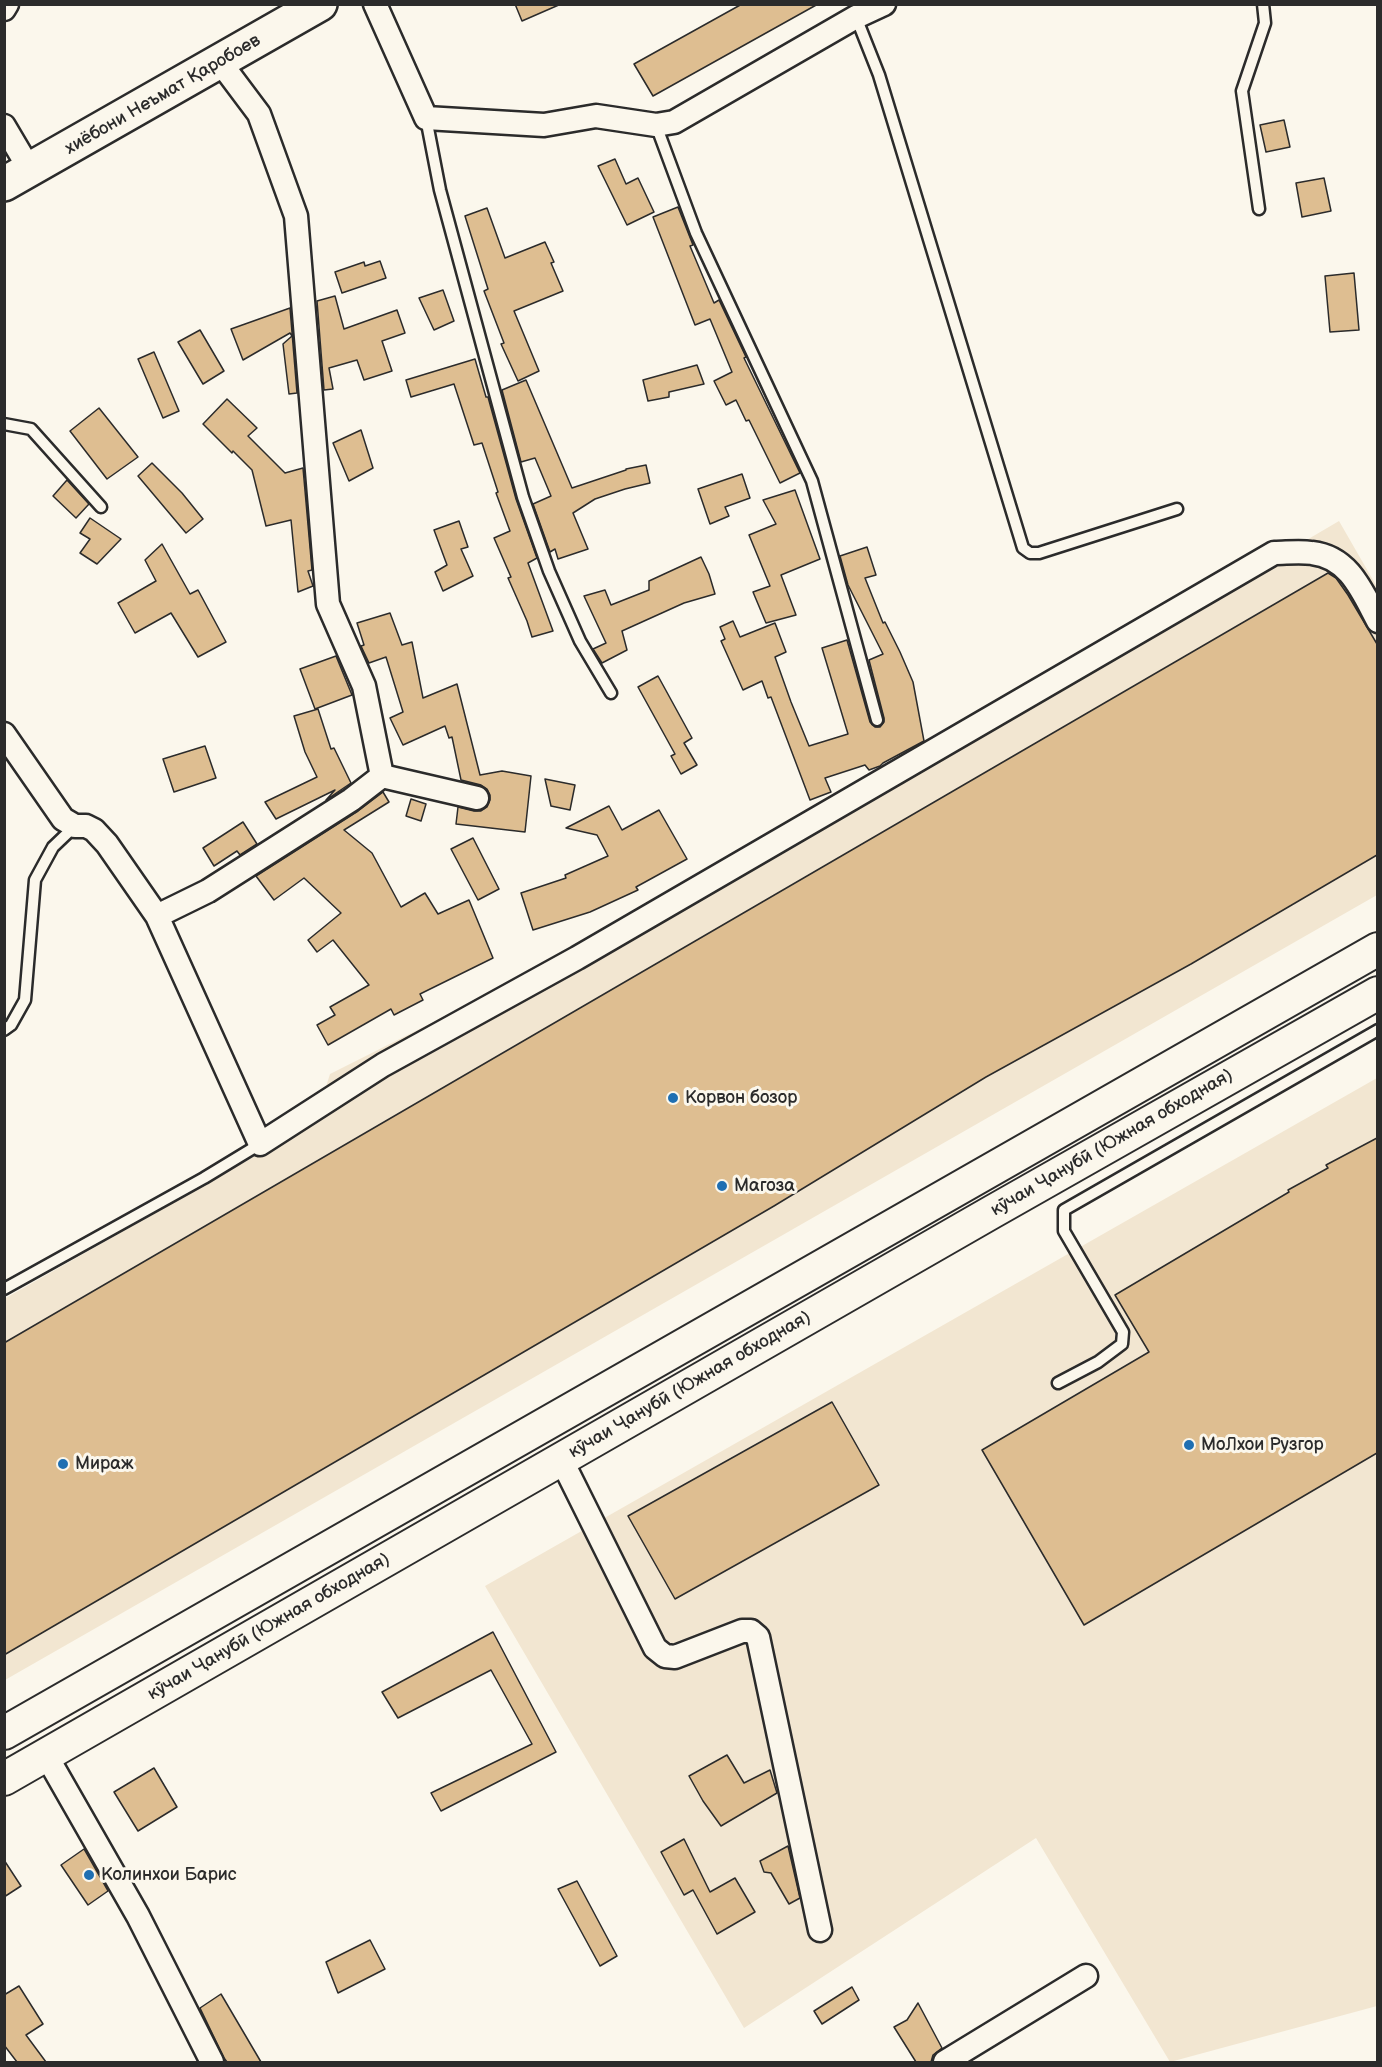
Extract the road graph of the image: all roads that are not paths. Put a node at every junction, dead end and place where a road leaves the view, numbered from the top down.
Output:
1 (7, 4) edge
2 (320, 4) edge
3 (375, 4) edge
4 (884, 4) edge
5 (1263, 4) edge
6 (4, 9) edge
7 (856, 17) junction
8 (220, 62) junction
9 (426, 118) junction
10 (656, 125) junction
11 (4, 126) edge
12 (17, 177) edge
13 (1259, 209) dead end
14 (4, 424) edge
15 (101, 507) dead end
16 (1177, 509) dead end
17 (1377, 621) edge
18 (611, 693) dead end
19 (877, 720) dead end
20 (4, 734) edge
21 (382, 776) junction
22 (477, 798) dead end
23 (75, 826) junction
24 (157, 916) junction
25 (1377, 949) edge
26 (1377, 993) edge
27 (4, 1030) edge
28 (1377, 1030) edge
29 (260, 1144) junction
30 (4, 1289) edge
31 (1058, 1383) dead end
32 (561, 1459) junction
33 (4, 1733) edge
34 (46, 1755) junction
35 (4, 1779) edge
36 (820, 1930) dead end
37 (1086, 1976) dead end
38 (212, 2062) edge
39 (945, 2062) edge

1 - 6 street
2 - 8 highway, хиёбони Неъмат Қаробоев
3 - 9 street
4 - 7 street
5 - 13 lane
7 - 10 street
7 - 16 lane
8 - 12 highway, хиёбони Неъмат Қаробоев
8 - 21 street
9 - 10 street
9 - 18 lane
10 - 19 lane
11 - 12 street
14 - 15 lane
17 - 29 street
20 - 23 street
21 - 22 street
21 - 24 street
23 - 24 street
23 - 27 lane
24 - 29 street
25 - 33 main road, кӯчаи Ҷанубӣ (Южная обходная)
26 - 32 main road, кӯчаи Ҷанубӣ (Южная обходная)
28 - 31 lane
29 - 30 lane
32 - 34 main road, кӯчаи Ҷанубӣ (Южная обходная)
32 - 36 street
34 - 35 main road, кӯчаи Ҷанубӣ (Южная обходная)
34 - 38 street
37 - 39 street

